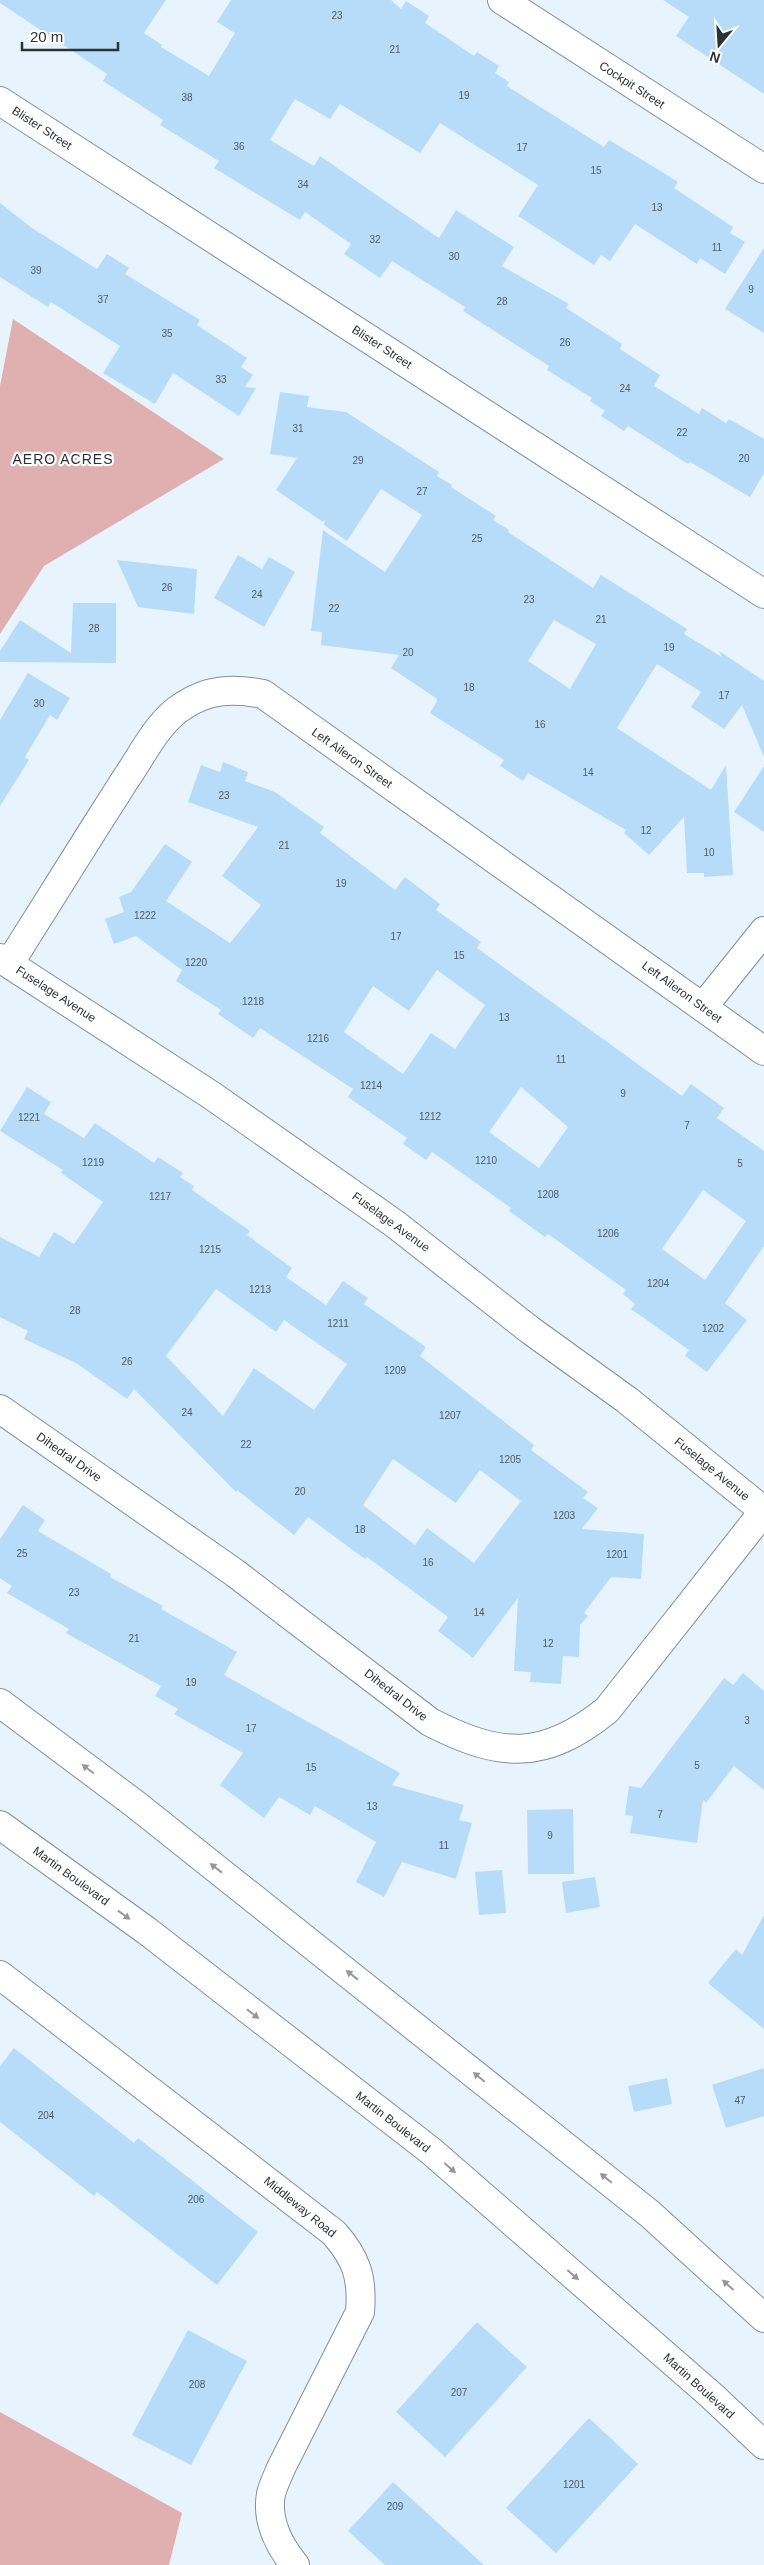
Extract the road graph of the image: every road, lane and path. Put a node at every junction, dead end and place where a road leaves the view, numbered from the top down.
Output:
1 (502, 0) edge
2 (0, 101) edge
3 (764, 169) edge
4 (764, 594) edge
5 (764, 931) edge
6 (5, 961) edge
7 (703, 1007) junction
8 (764, 1051) edge
9 (0, 1409) edge
10 (764, 1511) edge
11 (0, 1703) edge
12 (0, 1825) edge
13 (0, 1975) edge
14 (764, 2318) edge
15 (764, 2445) edge
16 (295, 2565) edge

1 - 3 street, Cockpit Street
2 - 4 street, Blister Street
5 - 7 street
6 - 7 street, Left Aileron Street
6 - 10 street, Fuselage Avenue
7 - 8 street, Left Aileron Street
9 - 10 street, Dihedral Drive
14 -> 11 street
12 -> 15 street, Martin Boulevard
13 - 16 street, Middleway Road

